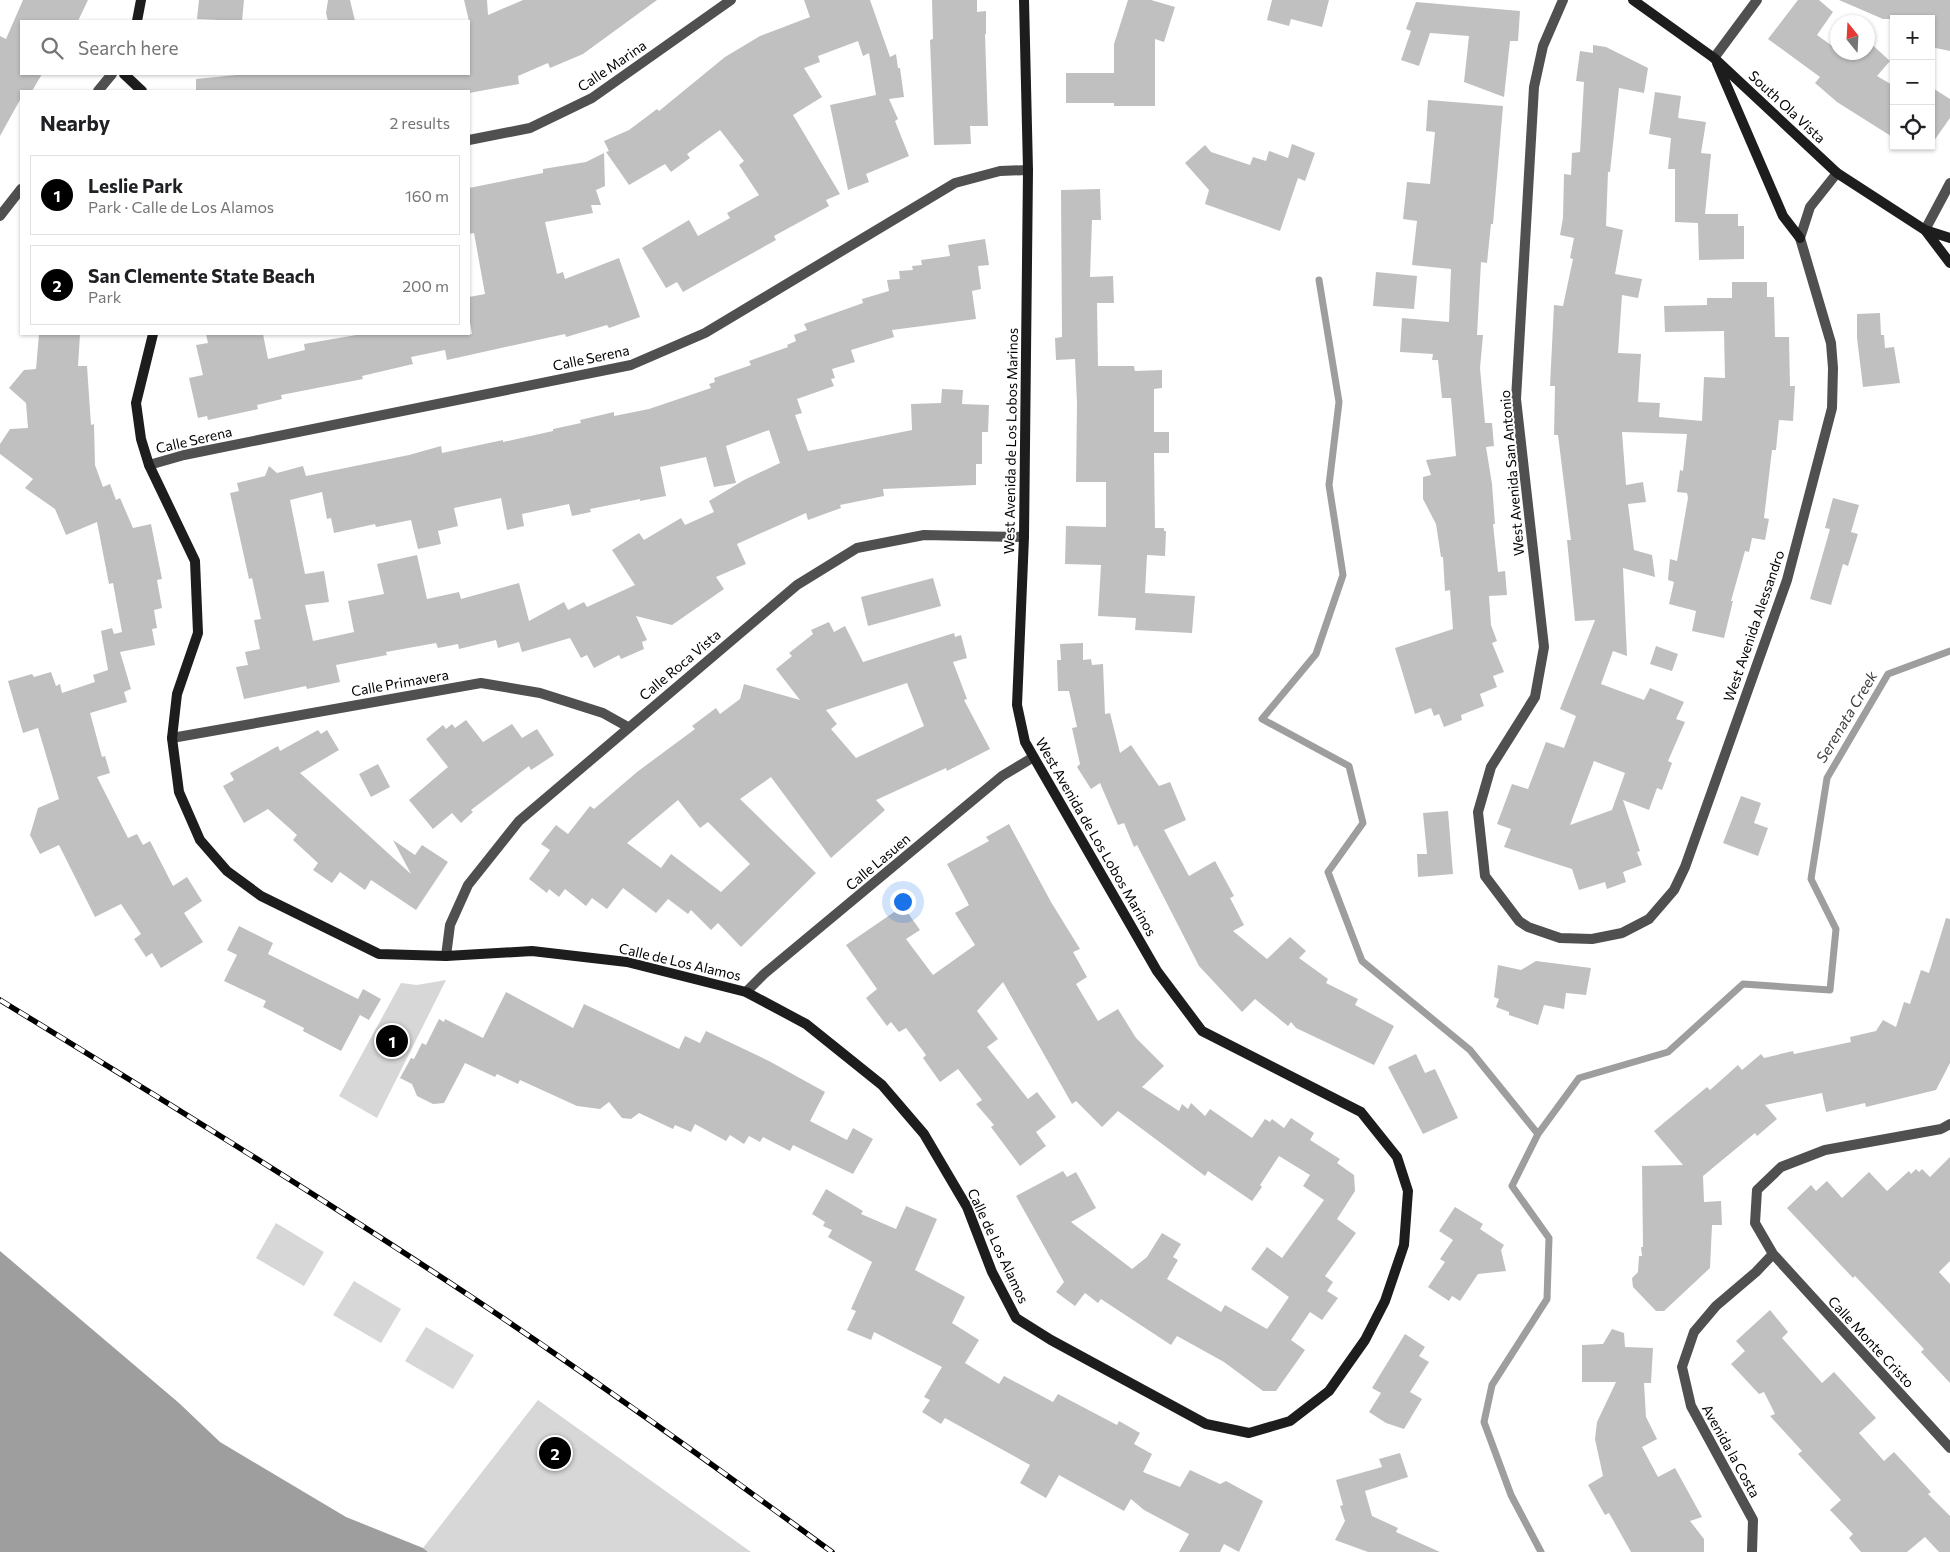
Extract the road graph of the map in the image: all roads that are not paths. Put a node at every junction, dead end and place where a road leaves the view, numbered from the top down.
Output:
1 (141, 0) edge
2 (730, 0) edge
3 (1024, 0) edge
4 (1563, 0) edge
5 (1633, 0) edge
6 (1757, 0) edge
7 (137, 20) edge
8 (1714, 58) junction
9 (111, 75) edge
10 (125, 75) edge
11 (99, 90) edge
12 (141, 90) edge
13 (470, 140) edge
14 (1028, 170) junction
15 (1836, 173) junction
16 (1950, 183) edge
17 (20, 190) edge
18 (0, 216) edge
19 (1924, 230) junction
20 (1800, 238) junction
21 (1950, 238) edge
22 (1950, 263) edge
23 (153, 335) edge
24 (149, 465) junction
25 (1024, 537) junction
26 (628, 727) junction
27 (172, 738) junction
28 (1032, 758) junction
29 (1519, 921) joint
30 (446, 956) junction
31 (746, 992) junction
32 (1950, 1124) edge
33 (1773, 1254) junction
34 (1365, 1340) joint
35 (1950, 1448) edge
36 (1752, 1552) edge

1 - 7 street
2 - 13 street, Calle Marina
3 - 14 street, West Avenida de Los Lobos Marinos
4 - 29 street, West Avenida San Antonio
5 - 8 street, South Ola Vista
6 - 8 street
8 - 15 street, South Ola Vista
8 - 20 street
9 - 11 street
10 - 12 street
14 - 24 street, Calle Serena
14 - 25 street, West Avenida de Los Lobos Marinos
15 - 19 street, South Ola Vista
15 - 20 street
16 - 19 street
17 - 18 street
19 - 21 street, South Ola Vista
19 - 22 street, South Ola Vista
20 - 29 street, West Avenida Alessandro
23 - 24 street, Calle de Los Alamos
24 - 27 street, Calle de Los Alamos
25 - 26 street, Calle Roca Vista
25 - 28 street, West Avenida de Los Lobos Marinos
26 - 27 street, Calle Primavera
26 - 30 street, Calle Roca Vista
27 - 30 street, Calle de Los Alamos
28 - 31 street, Calle Lasuen
28 - 34 street, West Avenida de Los Lobos Marinos
30 - 31 street, Calle de Los Alamos
31 - 34 street, Calle de Los Alamos
32 - 33 street
33 - 35 street, Calle Monte Cristo
33 - 36 street, Avenida la Costa

